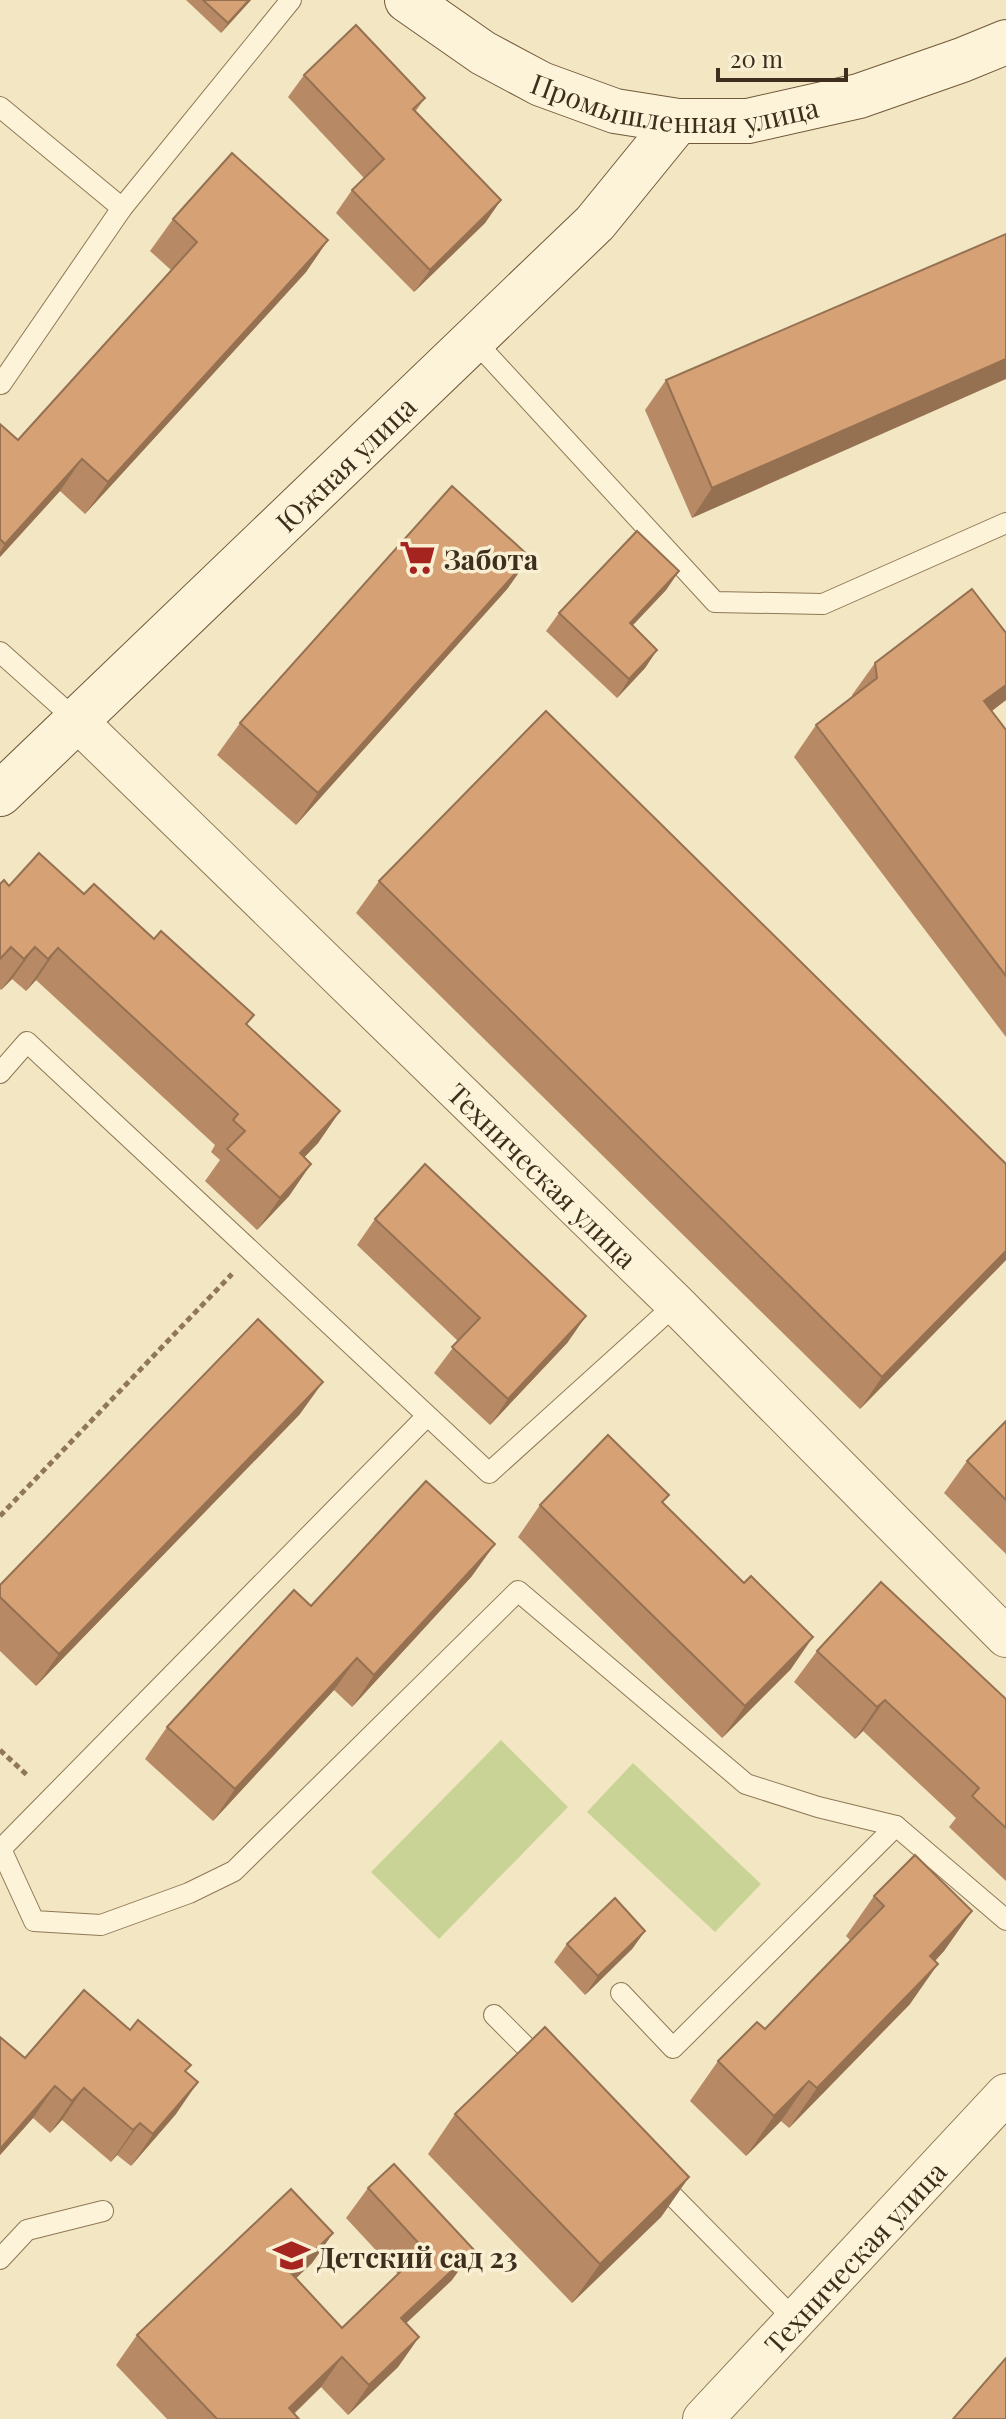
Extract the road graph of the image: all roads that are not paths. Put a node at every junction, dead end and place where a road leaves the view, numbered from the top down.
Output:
1 (291, 0) edge
2 (407, 0) edge
3 (1006, 42) edge
4 (0, 107) edge
5 (678, 121) junction
6 (122, 208) junction
7 (473, 339) junction
8 (1, 384) edge
9 (1006, 523) edge
10 (0, 652) edge
11 (76, 720) junction
12 (0, 794) edge
13 (0, 1073) edge
14 (676, 1304) junction
15 (427, 1416) junction
16 (1006, 1637) edge
17 (896, 1826) junction
18 (1, 1849) edge
19 (1006, 1920) edge
20 (621, 1993) dead end
21 (494, 2015) dead end
22 (561, 2083) edge
23 (1006, 2094) edge
24 (639, 2162) edge
25 (103, 2211) dead end
26 (0, 2259) edge
27 (795, 2320) junction
28 (703, 2419) edge

1 - 6 lane
2 - 5 street, Промышленная улица
3 - 5 street, Промышленная улица
4 - 6 lane
5 - 7 street, Южная улица
6 - 8 lane
7 - 9 lane
7 - 11 street, Южная улица
10 - 11 lane
11 - 12 street, Южная улица
11 - 14 street, Техническая улица
13 - 15 lane
14 - 15 lane
14 - 16 street, Техническая улица
15 - 18 lane
17 - 18 lane
17 - 19 lane
17 - 20 lane
21 - 22 lane
23 - 27 street, Техническая улица
24 - 27 lane
25 - 26 lane
27 - 28 street, Техническая улица

